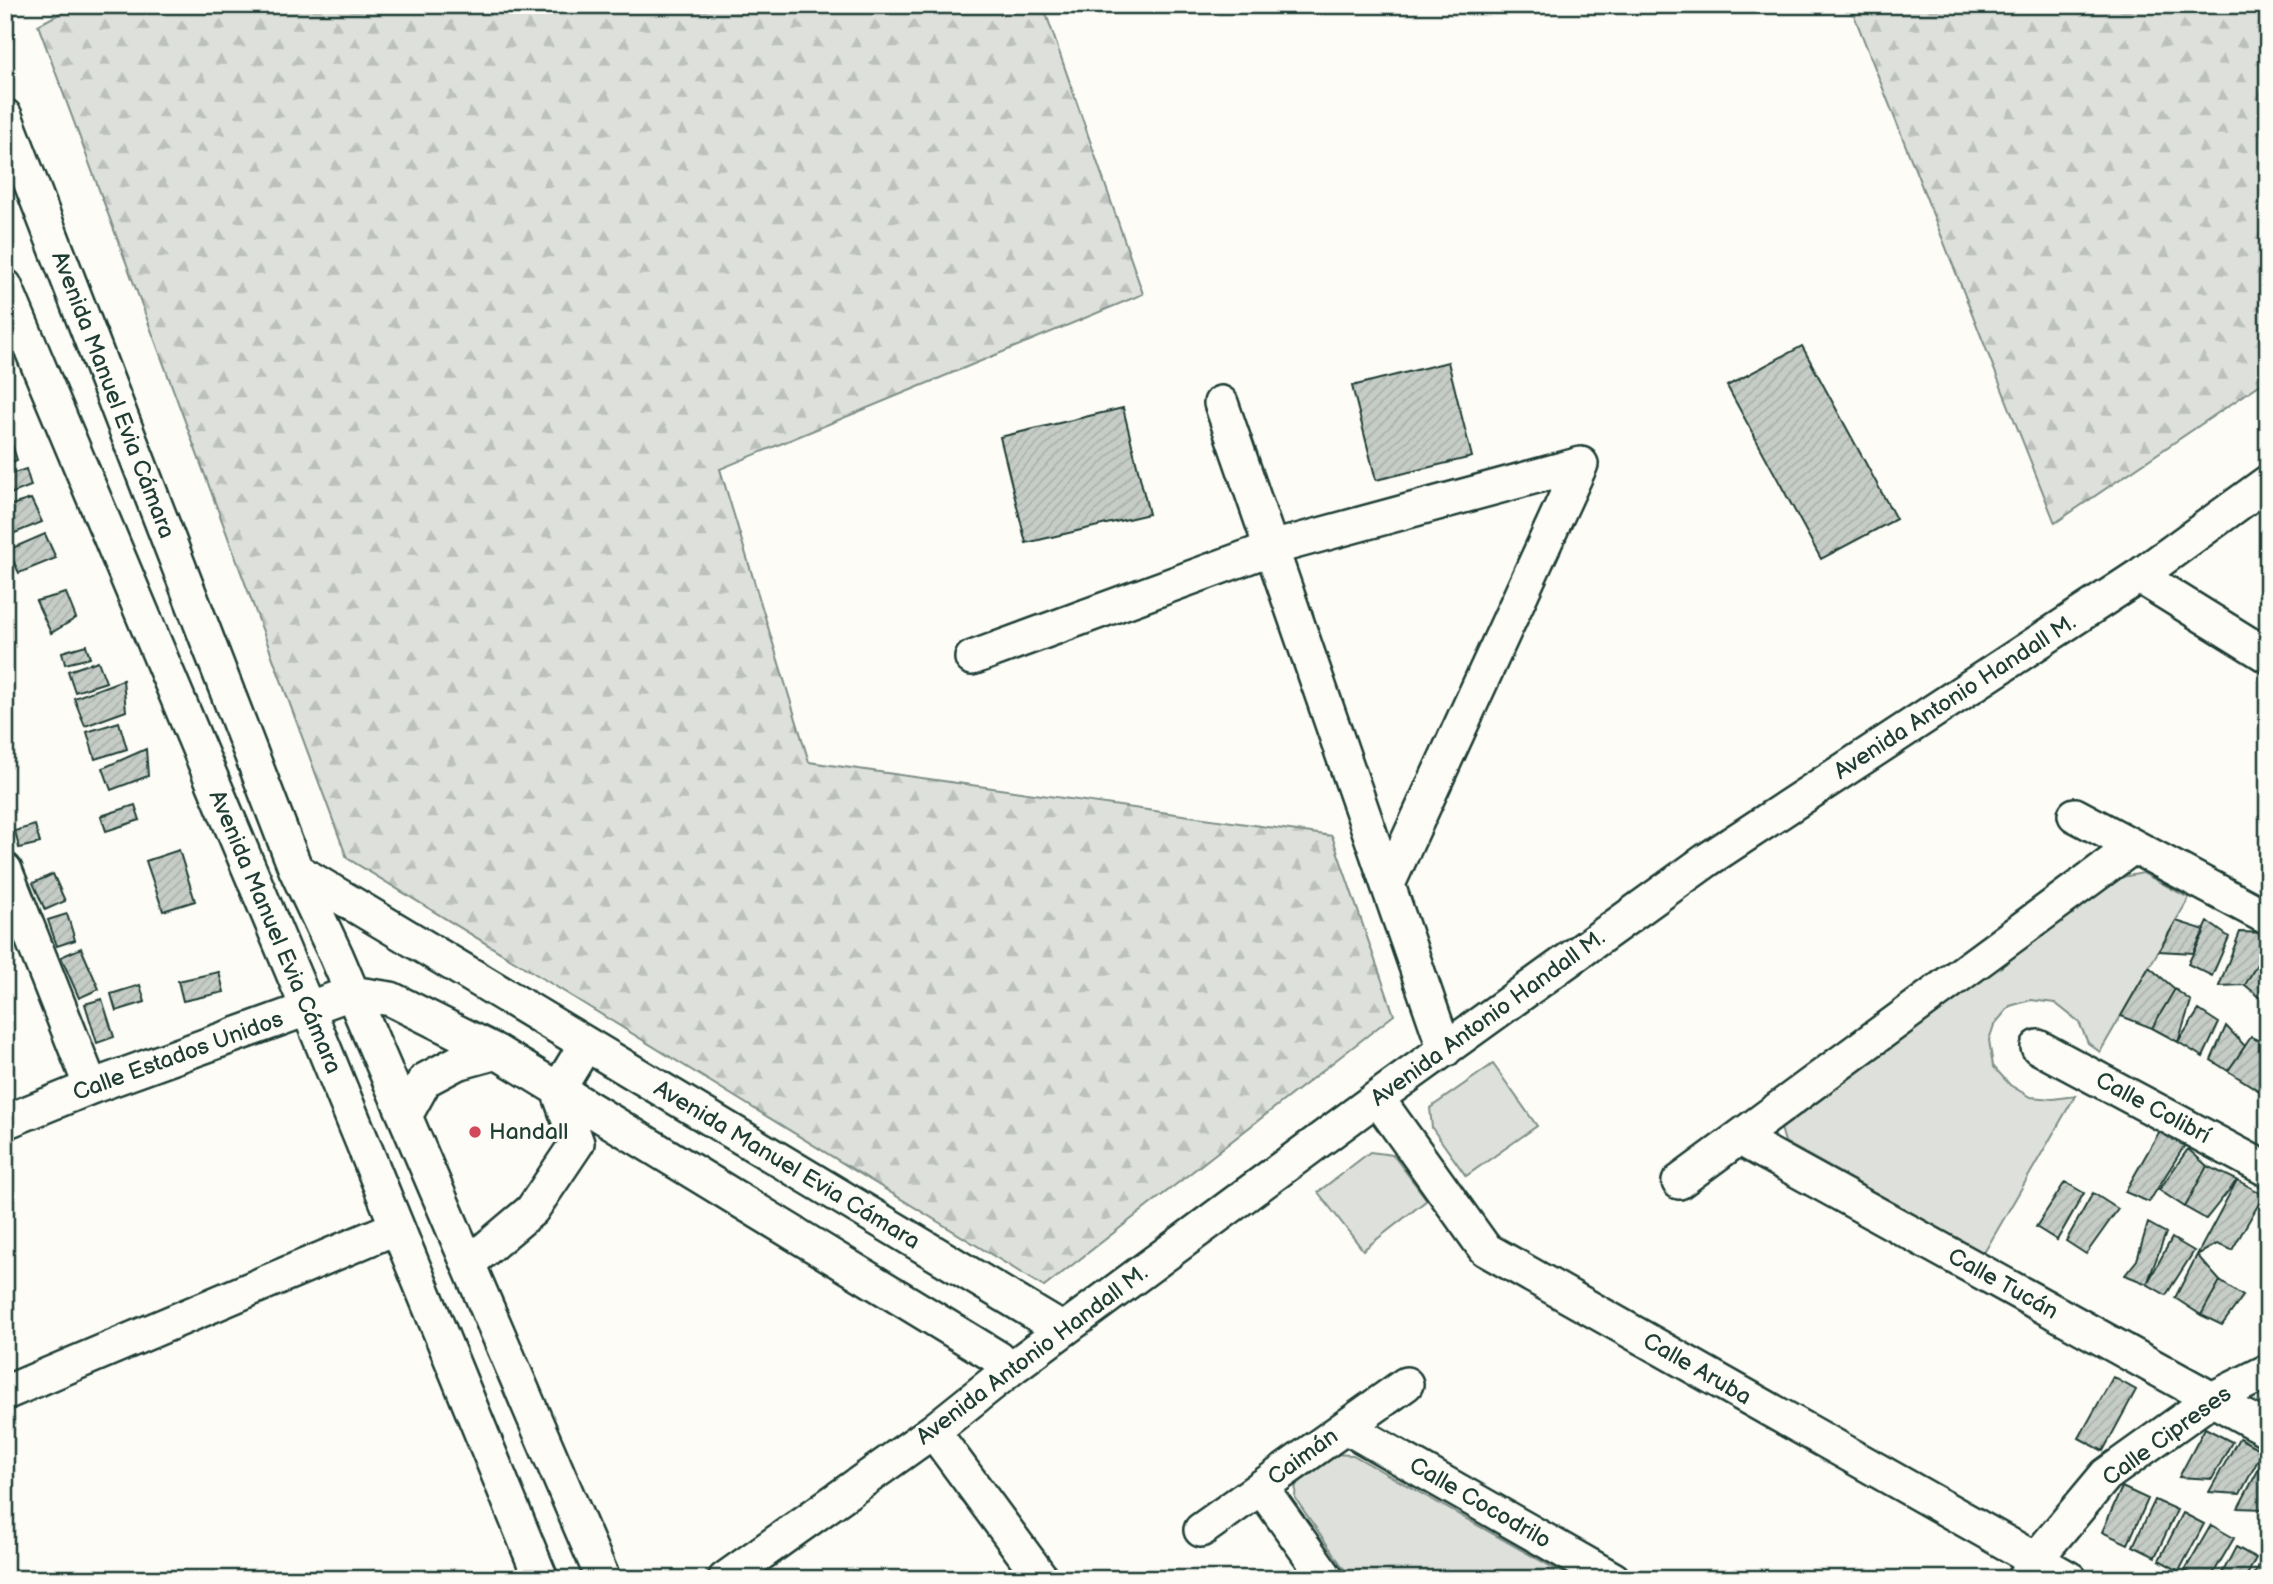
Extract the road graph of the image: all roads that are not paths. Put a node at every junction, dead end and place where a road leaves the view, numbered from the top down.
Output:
1 (5, 117) edge
2 (5, 286) edge
3 (1221, 402) dead end
4 (2268, 482) edge
5 (1272, 548) junction
6 (2139, 576) junction
7 (2268, 656) edge
8 (972, 658) dead end
9 (2075, 815) dead end
10 (2133, 847) junction
11 (5, 870) edge
12 (296, 870) junction
13 (1388, 884) junction
14 (2268, 918) edge
15 (351, 993) junction
16 (307, 1009) junction
17 (586, 1044) junction
18 (2038, 1047) dead end
19 (1444, 1049) junction
20 (497, 1052) junction
21 (91, 1087) junction
22 (558, 1090) junction
23 (1377, 1098) junction
24 (405, 1116) junction
25 (5, 1122) edge
26 (1739, 1138) junction
27 (2268, 1170) edge
28 (1679, 1182) dead end
29 (397, 1227) junction
30 (468, 1264) junction
31 (1063, 1330) junction
32 (1013, 1367) junction
33 (2268, 1371) edge
34 (1406, 1384) dead end
35 (5, 1393) edge
36 (2212, 1399) junction
37 (1346, 1427) junction
38 (2268, 1430) edge
39 (933, 1431) junction
40 (1261, 1487) junction
41 (1201, 1530) dead end
42 (2029, 1569) edge
43 (541, 1579) edge
44 (603, 1579) edge
45 (725, 1579) edge
46 (1042, 1579) edge
47 (1327, 1579) edge
48 (1613, 1579) edge
49 (2070, 1579) edge

1 - 12 street, Avenida Manuel Evia Cámara
2 - 16 street, Avenida Manuel Evia Cámara
3 - 5 street
4 - 6 street, Avenida Antonio Handall M.
5 - 8 street
5 - 13 street
5 - 13 street
6 - 7 street
6 - 19 street, Avenida Antonio Handall M.
9 - 10 street
10 - 14 street
10 - 26 street
11 - 21 street
12 - 15 street, Avenida Manuel Evia Cámara
12 - 17 street, Avenida Manuel Evia Cámara
13 - 19 street
15 - 16 street, Calle Estados Unidos
15 - 20 street, Avenida Manuel Evia Cámara
15 - 24 street, Avenida Manuel Evia Cámara
16 - 21 street, Calle Estados Unidos
16 - 29 street, Avenida Manuel Evia Cámara
17 - 22 street
17 - 31 street, Avenida Manuel Evia Cámara
18 - 27 street, Calle Colibrí
19 - 23 street, Avenida Antonio Handall M.
20 - 22 street, Avenida Manuel Evia Cámara
20 - 24 street
21 - 25 street, Calle Estados Unidos
22 - 30 street
22 - 32 street, Avenida Manuel Evia Cámara
23 - 31 street, Avenida Antonio Handall M.
23 - 42 street, Calle Aruba
24 - 30 street, Avenida Manuel Evia Cámara
26 - 28 street
26 - 36 street, Calle Tucán
29 - 35 street
29 - 43 street, Avenida Manuel Evia Cámara
30 - 44 street, Avenida Manuel Evia Cámara
31 - 32 street, Avenida Antonio Handall M.
32 - 39 street, Avenida Antonio Handall M.
33 - 36 street, Calle Cipreses
34 - 37 street, Caimán
36 - 38 street, Calle Tucán
36 - 42 street, Calle Cipreses
37 - 40 street, Caimán
37 - 48 street, Calle Cocodrilo
39 - 45 street, Avenida Antonio Handall M.
39 - 46 street
40 - 41 street, Caimán
40 - 47 street
42 - 49 street, Calle Aruba

